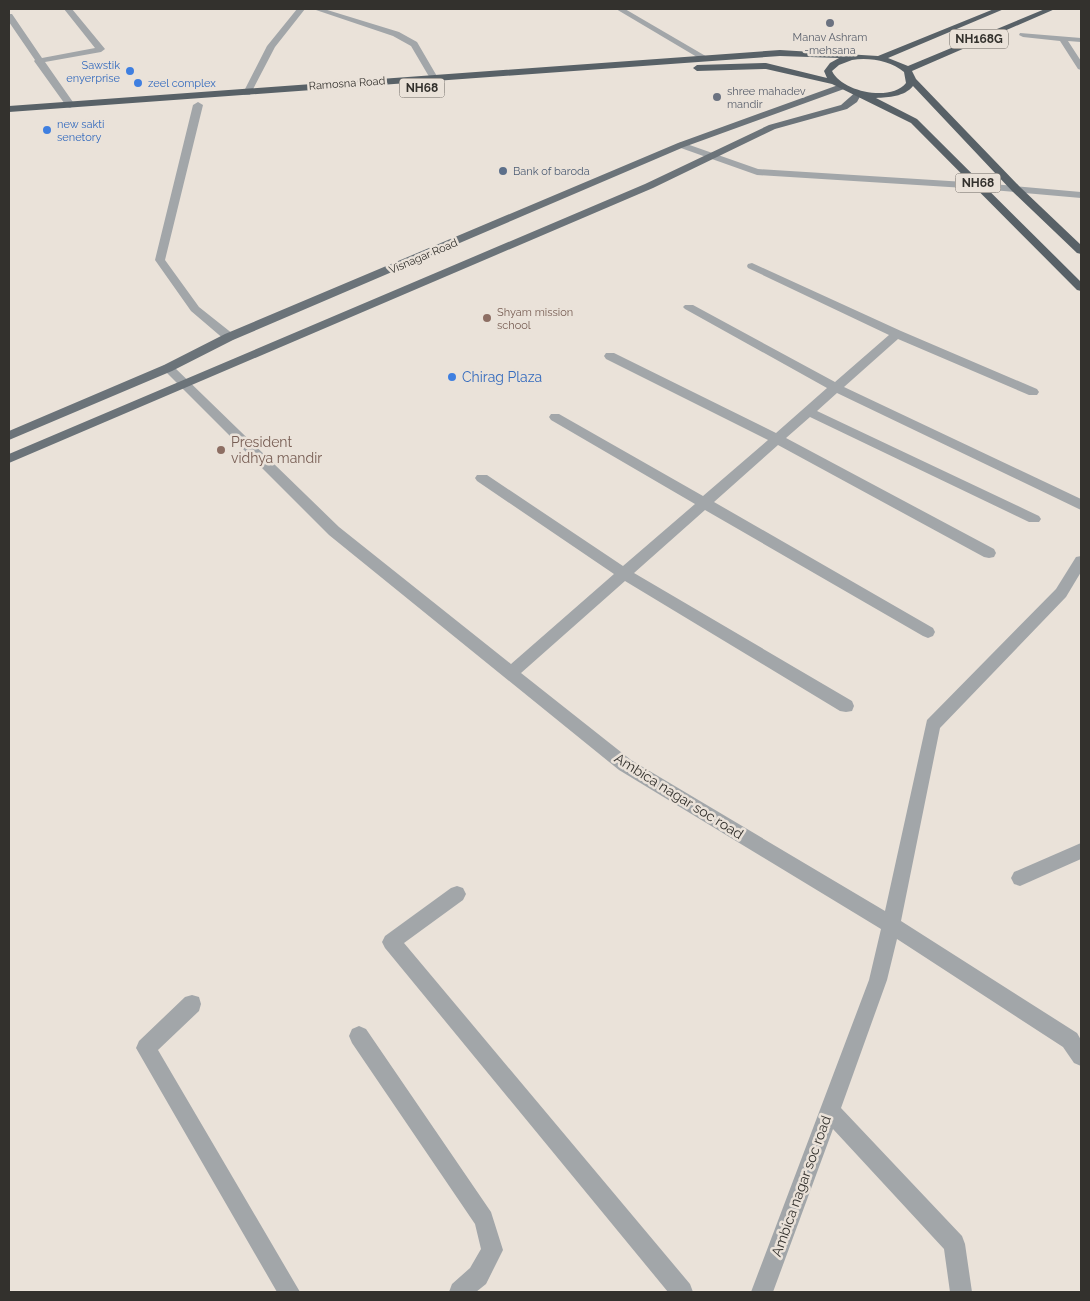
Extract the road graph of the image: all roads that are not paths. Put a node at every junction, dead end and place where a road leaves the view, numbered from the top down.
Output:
1 (68, 9) edge
2 (301, 9) edge
3 (317, 9) edge
4 (620, 9) edge
5 (1000, 9) edge
6 (1051, 9) edge
7 (991, 11) edge
8 (9, 16) edge
9 (1023, 35) dead end
10 (1062, 38) junction
11 (1081, 40) edge
12 (868, 57) junction
13 (704, 58) junction
14 (880, 58) junction
15 (38, 61) junction
16 (1081, 67) edge
17 (907, 70) junction
18 (434, 78) junction
19 (912, 80) junction
20 (838, 85) junction
21 (247, 93) junction
22 (860, 93) junction
23 (70, 105) junction
24 (198, 105) junction
25 (9, 109) edge
26 (9, 118) edge
27 (681, 145) junction
28 (711, 156) junction
29 (981, 186) junction
30 (1016, 189) junction
31 (1081, 195) edge
32 (1081, 251) edge
33 (752, 266) dead end
34 (1081, 288) edge
35 (689, 307) dead end
36 (897, 334) junction
37 (229, 337) junction
38 (610, 356) dead end
39 (168, 368) junction
40 (184, 384) junction
41 (836, 388) junction
42 (1032, 392) dead end
43 (809, 412) junction
44 (555, 417) dead end
45 (9, 436) edge
46 (778, 439) junction
47 (9, 459) edge
48 (482, 478) dead end
49 (706, 502) junction
50 (1081, 505) edge
51 (1034, 519) dead end
52 (989, 553) dead end
53 (1081, 561) edge
54 (624, 574) junction
55 (928, 632) dead end
56 (511, 674) junction
57 (846, 706) dead end
58 (1081, 851) edge
59 (1020, 878) dead end
60 (457, 894) dead end
61 (891, 925) junction
62 (192, 1004) dead end
63 (359, 1036) dead end
64 (1081, 1056) edge
65 (829, 1110) junction
66 (290, 1292) edge
67 (460, 1292) edge
68 (682, 1292) edge
69 (762, 1292) edge
70 (961, 1292) edge

1 - 15 street
2 - 21 street
3 - 18 street
4 - 13 street
5 - 7 highway, NH168G
6 - 17 highway, NH168G
7 - 14 highway, NH168G
8 - 15 street
9 - 10 street
10 - 11 street
10 - 16 street
12 - 13 highway, NH68
12 - 14 highway, NH68
12 - 20 highway, NH68
13 - 18 highway, Ramosna Road / NH68
14 - 17 highway, NH68
15 - 23 street
17 - 19 highway
18 - 21 highway, Ramosna Road / NH68
19 - 22 highway, NH68
19 - 30 highway
20 - 22 highway, NH68
20 - 24 highway, Ramosna Road / NH68
20 - 27 main road, Visnagar Road
21 - 23 highway, Ramosna Road / NH68
22 - 28 main road
22 - 29 highway, NH68
23 - 25 highway, Ramosna Road / NH68
24 - 26 highway, Ramosna Road / NH68
24 - 37 street
27 - 28 street
27 - 37 main road, Visnagar Road
28 - 29 street
28 - 40 main road
29 - 30 street
29 - 34 highway, NH68
30 - 31 street
30 - 32 highway
33 - 36 street
35 - 41 street
36 - 41 street
36 - 42 street
37 - 39 main road, Visnagar Road
38 - 46 street
39 - 40 street, Ambica nagar soc road
39 - 45 main road, Visnagar Road
40 - 47 main road
40 - 56 street, Ambica nagar soc road
41 - 43 street
41 - 50 street
43 - 46 street
43 - 51 street
44 - 49 street
46 - 49 street
46 - 52 street
48 - 54 street
49 - 54 street
49 - 55 street
53 - 61 street
54 - 56 street
54 - 57 street
56 - 61 street, Ambica nagar soc road
58 - 59 street
60 - 68 street
61 - 64 street
61 - 65 street, Ambica nagar soc road
62 - 66 street
63 - 67 street
65 - 69 street, Ambica nagar soc road
65 - 70 street

